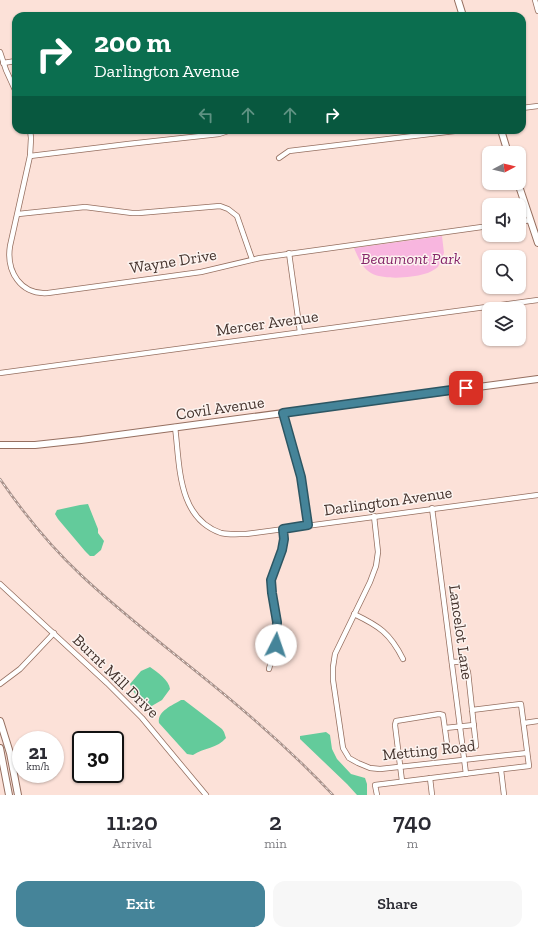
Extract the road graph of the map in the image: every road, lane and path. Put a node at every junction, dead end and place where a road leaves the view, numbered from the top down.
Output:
1 (458, 0) edge
2 (536, 0) edge
3 (538, 11) edge
4 (462, 12) edge
5 (0, 52) edge
6 (12, 62) edge
7 (3, 63) junction
8 (12, 83) edge
9 (538, 106) edge
10 (526, 108) edge
11 (30, 134) edge
12 (219, 134) edge
13 (430, 134) edge
14 (502, 134) edge
15 (506, 146) edge
16 (30, 156) junction
17 (279, 158) dead end
18 (520, 190) edge
19 (18, 214) junction
20 (530, 220) junction
21 (526, 221) edge
22 (482, 227) edge
23 (535, 227) edge
24 (538, 243) edge
25 (289, 253) junction
26 (252, 259) junction
27 (538, 300) edge
28 (300, 332) junction
29 (0, 373) edge
30 (538, 378) edge
31 (283, 413) junction
32 (175, 427) junction
33 (0, 445) edge
34 (538, 494) edge
35 (432, 508) junction
36 (374, 516) junction
37 (308, 525) junction
38 (283, 529) junction
39 (0, 584) edge
40 (354, 614) junction
41 (54, 633) junction
42 (403, 659) dead end
43 (452, 662) junction
44 (269, 669) dead end
45 (0, 684) edge
46 (472, 710) junction
47 (0, 721) edge
48 (538, 721) edge
49 (524, 723) junction
50 (474, 725) junction
51 (461, 726) junction
52 (446, 728) junction
53 (476, 746) dead end
54 (0, 748) edge
55 (448, 751) dead end
56 (527, 753) junction
57 (465, 759) junction
58 (400, 766) junction
59 (501, 770) junction
60 (466, 774) junction
61 (430, 778) junction
62 (402, 781) junction
63 (9, 795) edge
64 (18, 795) edge
65 (206, 795) edge
66 (377, 795) edge
67 (432, 795) edge
68 (504, 795) edge

1 - 4 main road
2 - 3 street
5 - 7 street
6 - 7 street
7 - 8 street
9 - 10 street
11 - 16 street, Wayne Drive
12 - 16 street
13 - 17 street
14 - 15 main road
16 - 19 street, Wayne Drive
18 - 20 main road
19 - 26 street
19 - 26 street, Wayne Drive
20 - 21 street
20 - 23 main road
22 - 25 street, Wayne Drive
23 - 24 main road
25 - 26 street, Wayne Drive
25 - 28 street
27 - 28 street, Mercer Avenue
28 - 29 street, Mercer Avenue
30 - 31 main road, Covil Avenue
31 - 32 main road, Covil Avenue
31 - 37 street
32 - 33 main road, Covil Avenue
32 - 38 street, Darlington Avenue
34 - 35 street, Darlington Avenue
35 - 36 street, Darlington Avenue
35 - 43 street, Lancelot Lane
36 - 37 street, Darlington Avenue
36 - 40 street, Metting Road
37 - 38 street, Darlington Avenue
38 - 44 street
39 - 41 street, Burnt Mill Drive
40 - 42 street
40 - 58 street, Metting Road
41 - 45 street
41 - 65 street, Burnt Mill Drive
43 - 46 street
43 - 51 street, Lancelot Lane
46 - 49 street
46 - 50 street
47 - 64 main road
48 - 49 street
49 - 56 street
50 - 51 street
50 - 53 street
51 - 52 street
51 - 57 street, Lancelot Lane
52 - 55 street
52 - 58 street
54 - 63 main road
56 - 57 street, Metting Road
56 - 59 street
57 - 58 street, Metting Road
57 - 60 street, Lancelot Lane
58 - 62 street
59 - 60 street
59 - 68 street
60 - 61 street
61 - 62 street
61 - 67 street
62 - 66 street

